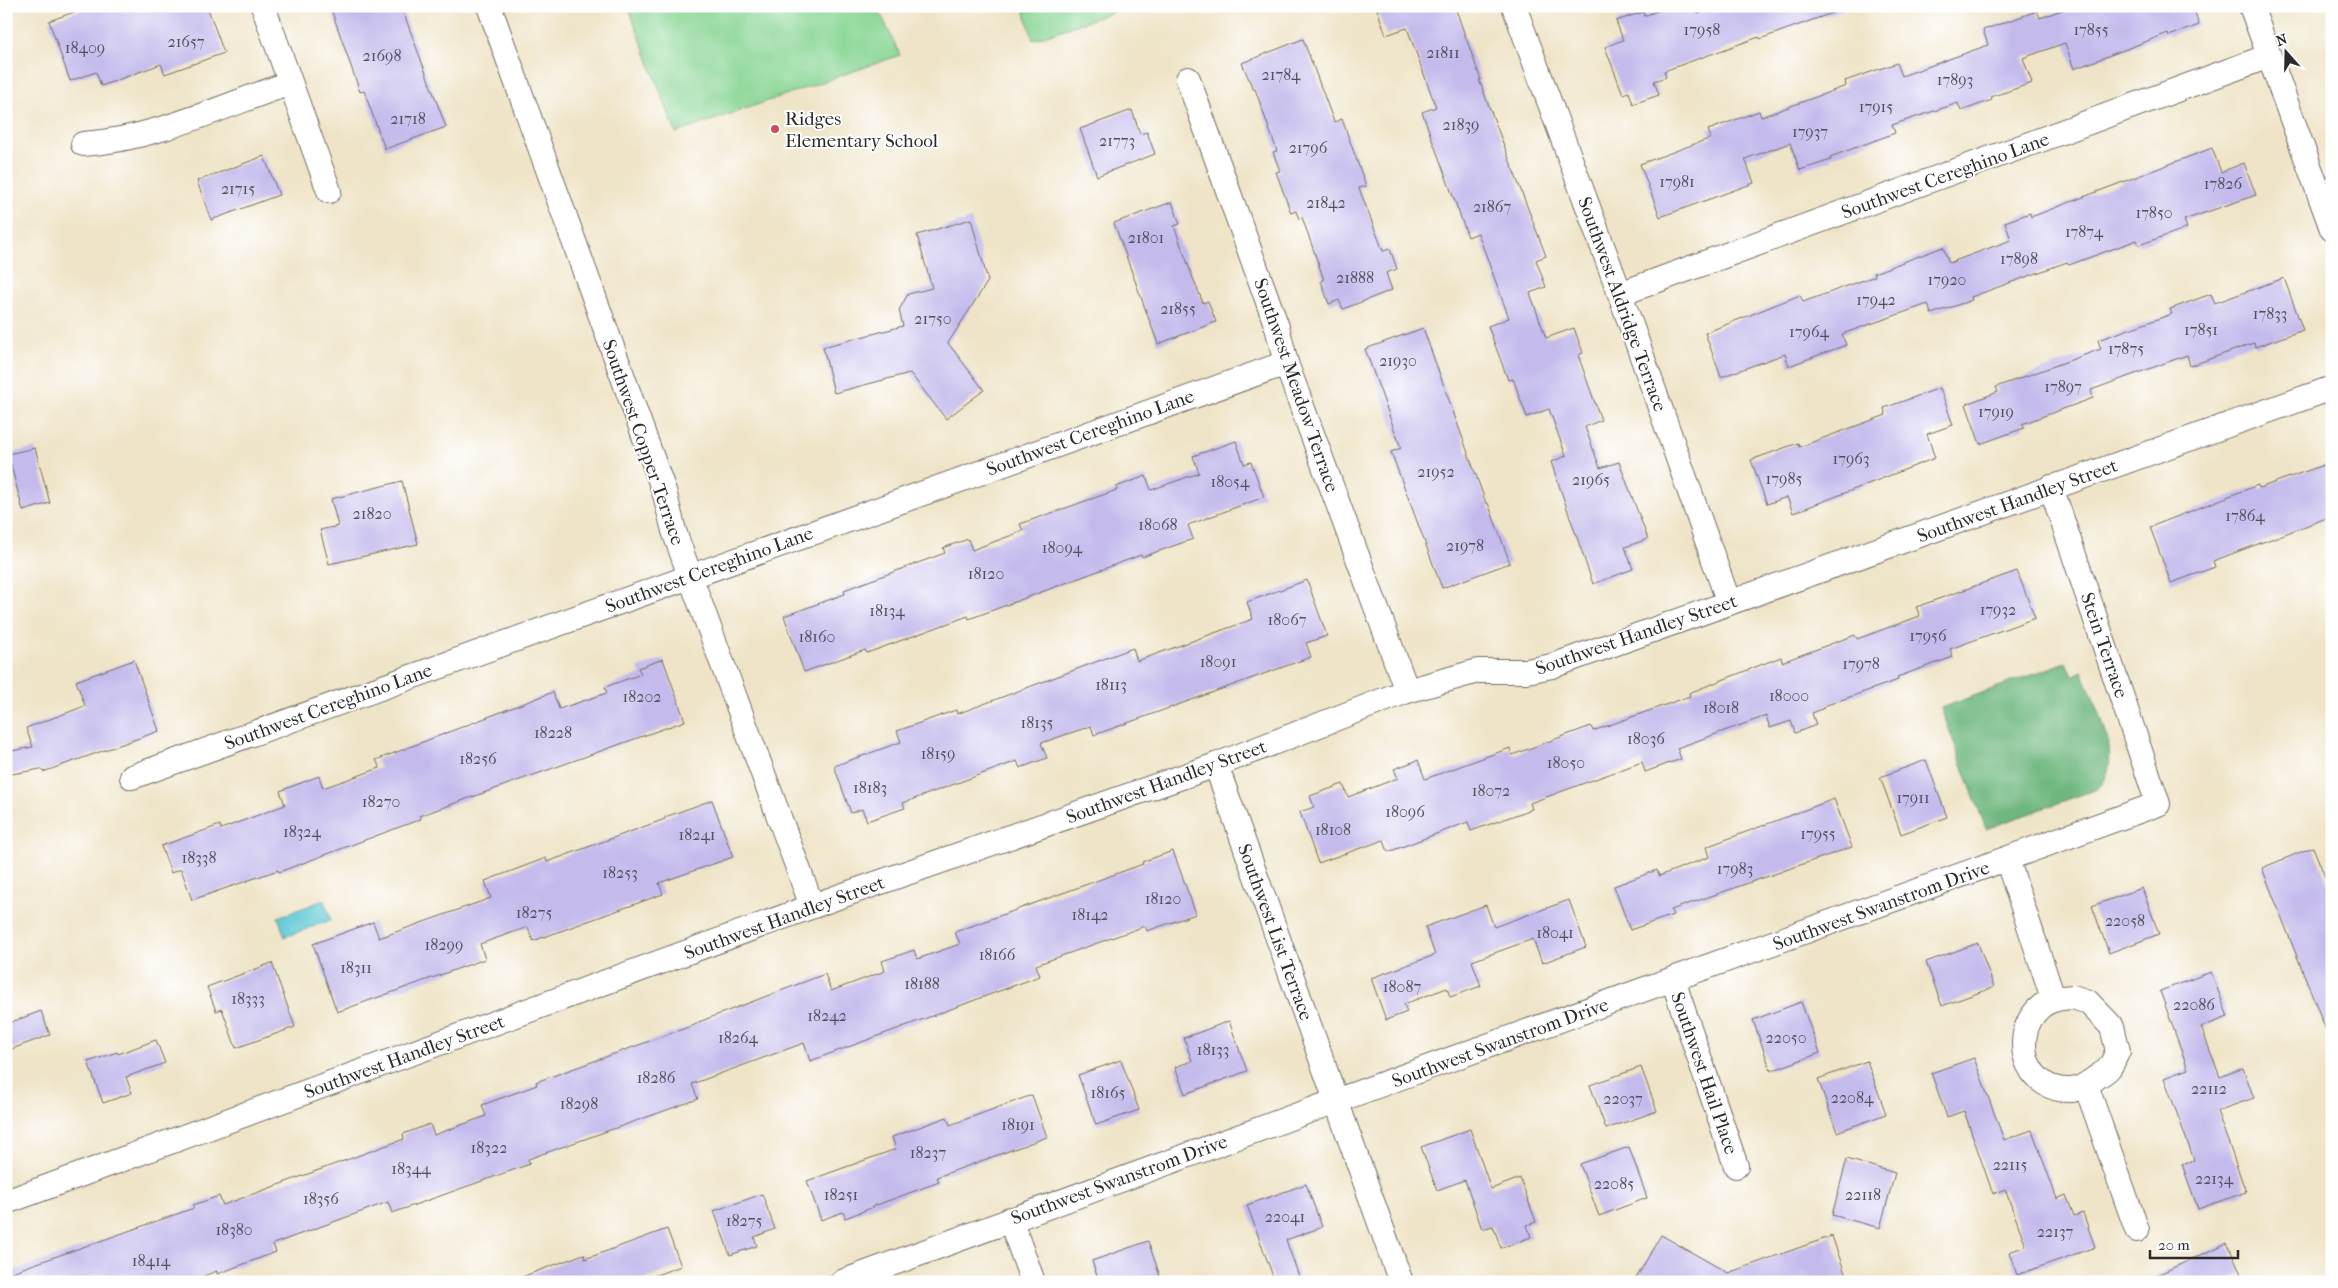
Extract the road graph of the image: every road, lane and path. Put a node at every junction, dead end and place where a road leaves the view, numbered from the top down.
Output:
1 (263, 6) edge
2 (488, 6) edge
3 (1514, 6) edge
4 (2251, 6) edge
5 (2270, 56) junction
6 (1188, 79) dead end
7 (290, 83) junction
8 (83, 144) dead end
9 (329, 192) dead end
10 (2332, 229) edge
11 (1620, 294) junction
12 (1286, 362) junction
13 (2332, 388) edge
14 (2052, 487) junction
15 (690, 576) junction
16 (1729, 603) junction
17 (1407, 692) junction
18 (1216, 765) junction
19 (132, 777) dead end
20 (2158, 804) joint
21 (2007, 859) junction
22 (812, 906) junction
23 (1674, 980) junction
24 (2053, 998) junction
25 (2086, 1085) junction
26 (1336, 1100) junction
27 (1736, 1166) dead end
28 (6, 1202) edge
29 (1010, 1219) junction
30 (2137, 1230) dead end
31 (842, 1282) edge
32 (1033, 1282) edge
33 (1401, 1282) edge

1 - 7 street
2 - 15 street, Southwest Copper Terrace
3 - 11 street, Southwest Aldridge Terrace
4 - 5 street
5 - 10 street
5 - 11 street, Southwest Cereghino Lane
6 - 12 street, Southwest Meadow Terrace
7 - 8 street
7 - 9 street
11 - 16 street, Southwest Aldridge Terrace
12 - 15 street, Southwest Cereghino Lane
12 - 17 street, Southwest Meadow Terrace
13 - 14 street, Southwest Handley Street
14 - 16 street, Southwest Handley Street
14 - 20 street, Stein Terrace
15 - 19 street, Southwest Cereghino Lane
15 - 22 street, Southwest Copper Terrace
16 - 17 street, Southwest Handley Street
17 - 18 street, Southwest Handley Street
18 - 22 street, Southwest Handley Street
18 - 26 street, Southwest List Terrace
20 - 21 street, Southwest Swanstrom Drive
21 - 23 street, Southwest Swanstrom Drive
21 - 24 street
22 - 28 street, Southwest Handley Street
23 - 26 street, Southwest Swanstrom Drive
23 - 27 street, Southwest Hail Place
24 - 25 street
24 - 25 street
25 - 30 street
26 - 29 street, Southwest Swanstrom Drive
26 - 33 street, Southwest List Terrace
29 - 31 street, Southwest Swanstrom Drive
29 - 32 street

